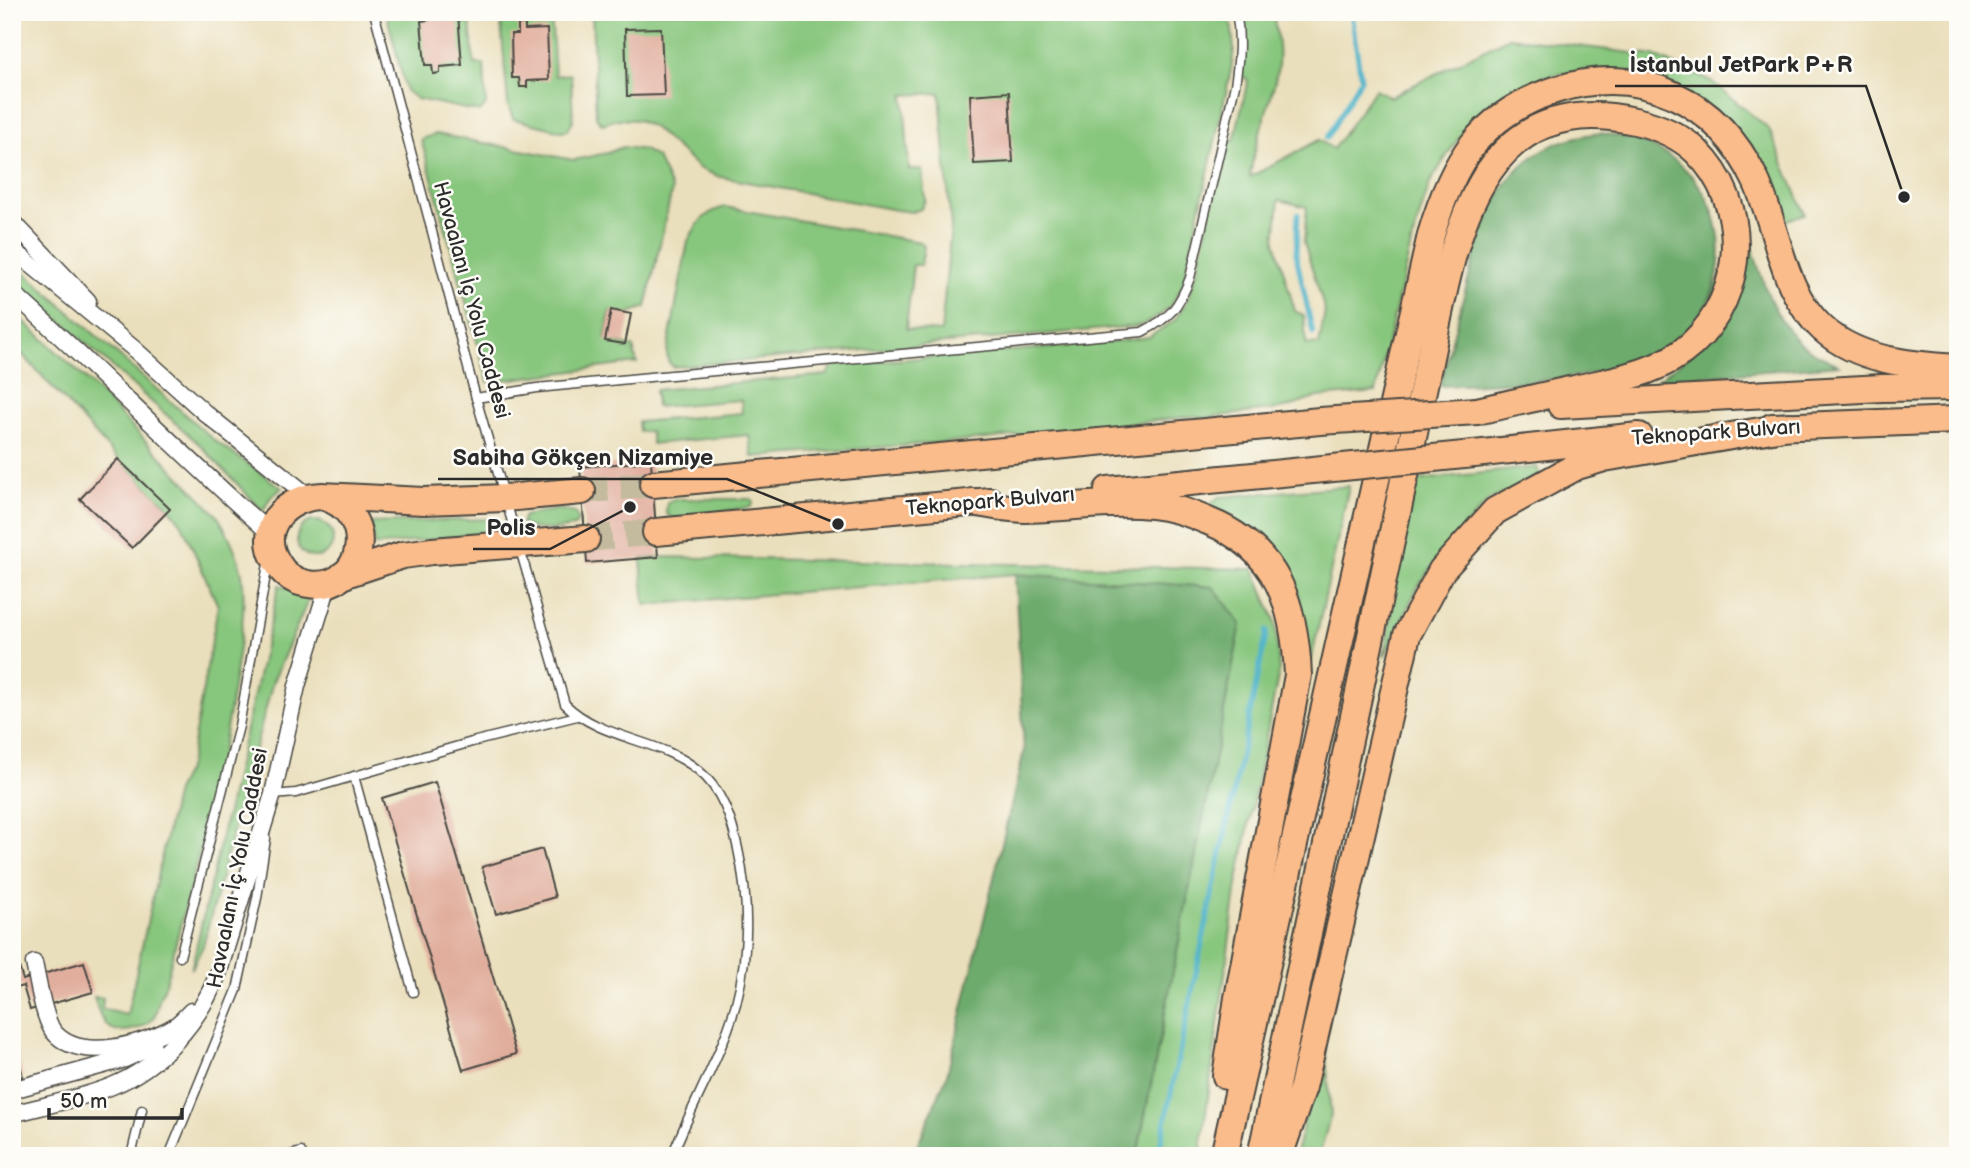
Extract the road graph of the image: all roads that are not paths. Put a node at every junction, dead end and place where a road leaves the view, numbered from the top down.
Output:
1 (374, 12) edge
2 (1236, 12) edge
3 (12, 221) edge
4 (12, 250) edge
5 (12, 292) edge
6 (133, 348) junction
7 (1958, 368) edge
8 (1958, 387) edge
9 (476, 398) junction
10 (1477, 411) junction
11 (1958, 420) edge
12 (1789, 426) junction
13 (653, 484) tunnel mouth
14 (582, 491) tunnel mouth
15 (315, 496) junction
16 (505, 498) junction
17 (972, 502) junction
18 (656, 532) tunnel mouth
19 (586, 539) tunnel mouth
20 (271, 540) junction
21 (519, 545) junction
22 (336, 579) junction
23 (577, 716) junction
24 (354, 776) junction
25 (273, 794) junction
26 (180, 957) dead end
27 (34, 963) dead end
28 (212, 989) junction
29 (413, 992) dead end
30 (12, 1090) edge
31 (142, 1110) dead end
32 (12, 1114) edge
33 (131, 1156) edge
34 (169, 1156) edge
35 (288, 1156) edge
36 (302, 1156) edge
37 (672, 1156) edge
38 (1214, 1156) edge
39 (1224, 1156) edge
40 (1261, 1156) edge
41 (1279, 1156) edge

1 - 9 lane, Havaalanı İç Yolu Caddesi
2 - 9 lane
3 - 6 street
4 - 6 street
5 - 20 street
6 - 15 street
7 - 39 highway
8 - 10 highway, Teknopark Bulvarı
9 - 16 lane, Havaalanı İç Yolu Caddesi
10 - 13 highway, bridge
10 - 40 highway
11 - 12 highway, Teknopark Bulvarı
12 - 17 highway, Teknopark Bulvarı, bridge
12 - 41 highway
14 - 16 highway
15 - 16 highway
15 - 20 highway
15 - 22 highway
16 - 21 lane, Havaalanı İç Yolu Caddesi
17 - 18 highway, Teknopark Bulvarı
17 - 38 highway
19 - 21 highway
20 - 22 highway
20 - 26 lane, Havaalanı İç Yolu Caddesi
21 - 22 highway
21 - 23 lane, Havaalanı İç Yolu Caddesi
22 - 25 street, Havaalanı İç Yolu Caddesi
23 - 24 lane
23 - 37 lane
24 - 25 lane
24 - 29 lane
25 - 28 street
25 - 34 lane, Havaalanı İç Yolu Caddesi
27 - 28 street
28 - 30 street
28 - 32 street
31 - 33 lane
35 - 36 lane

